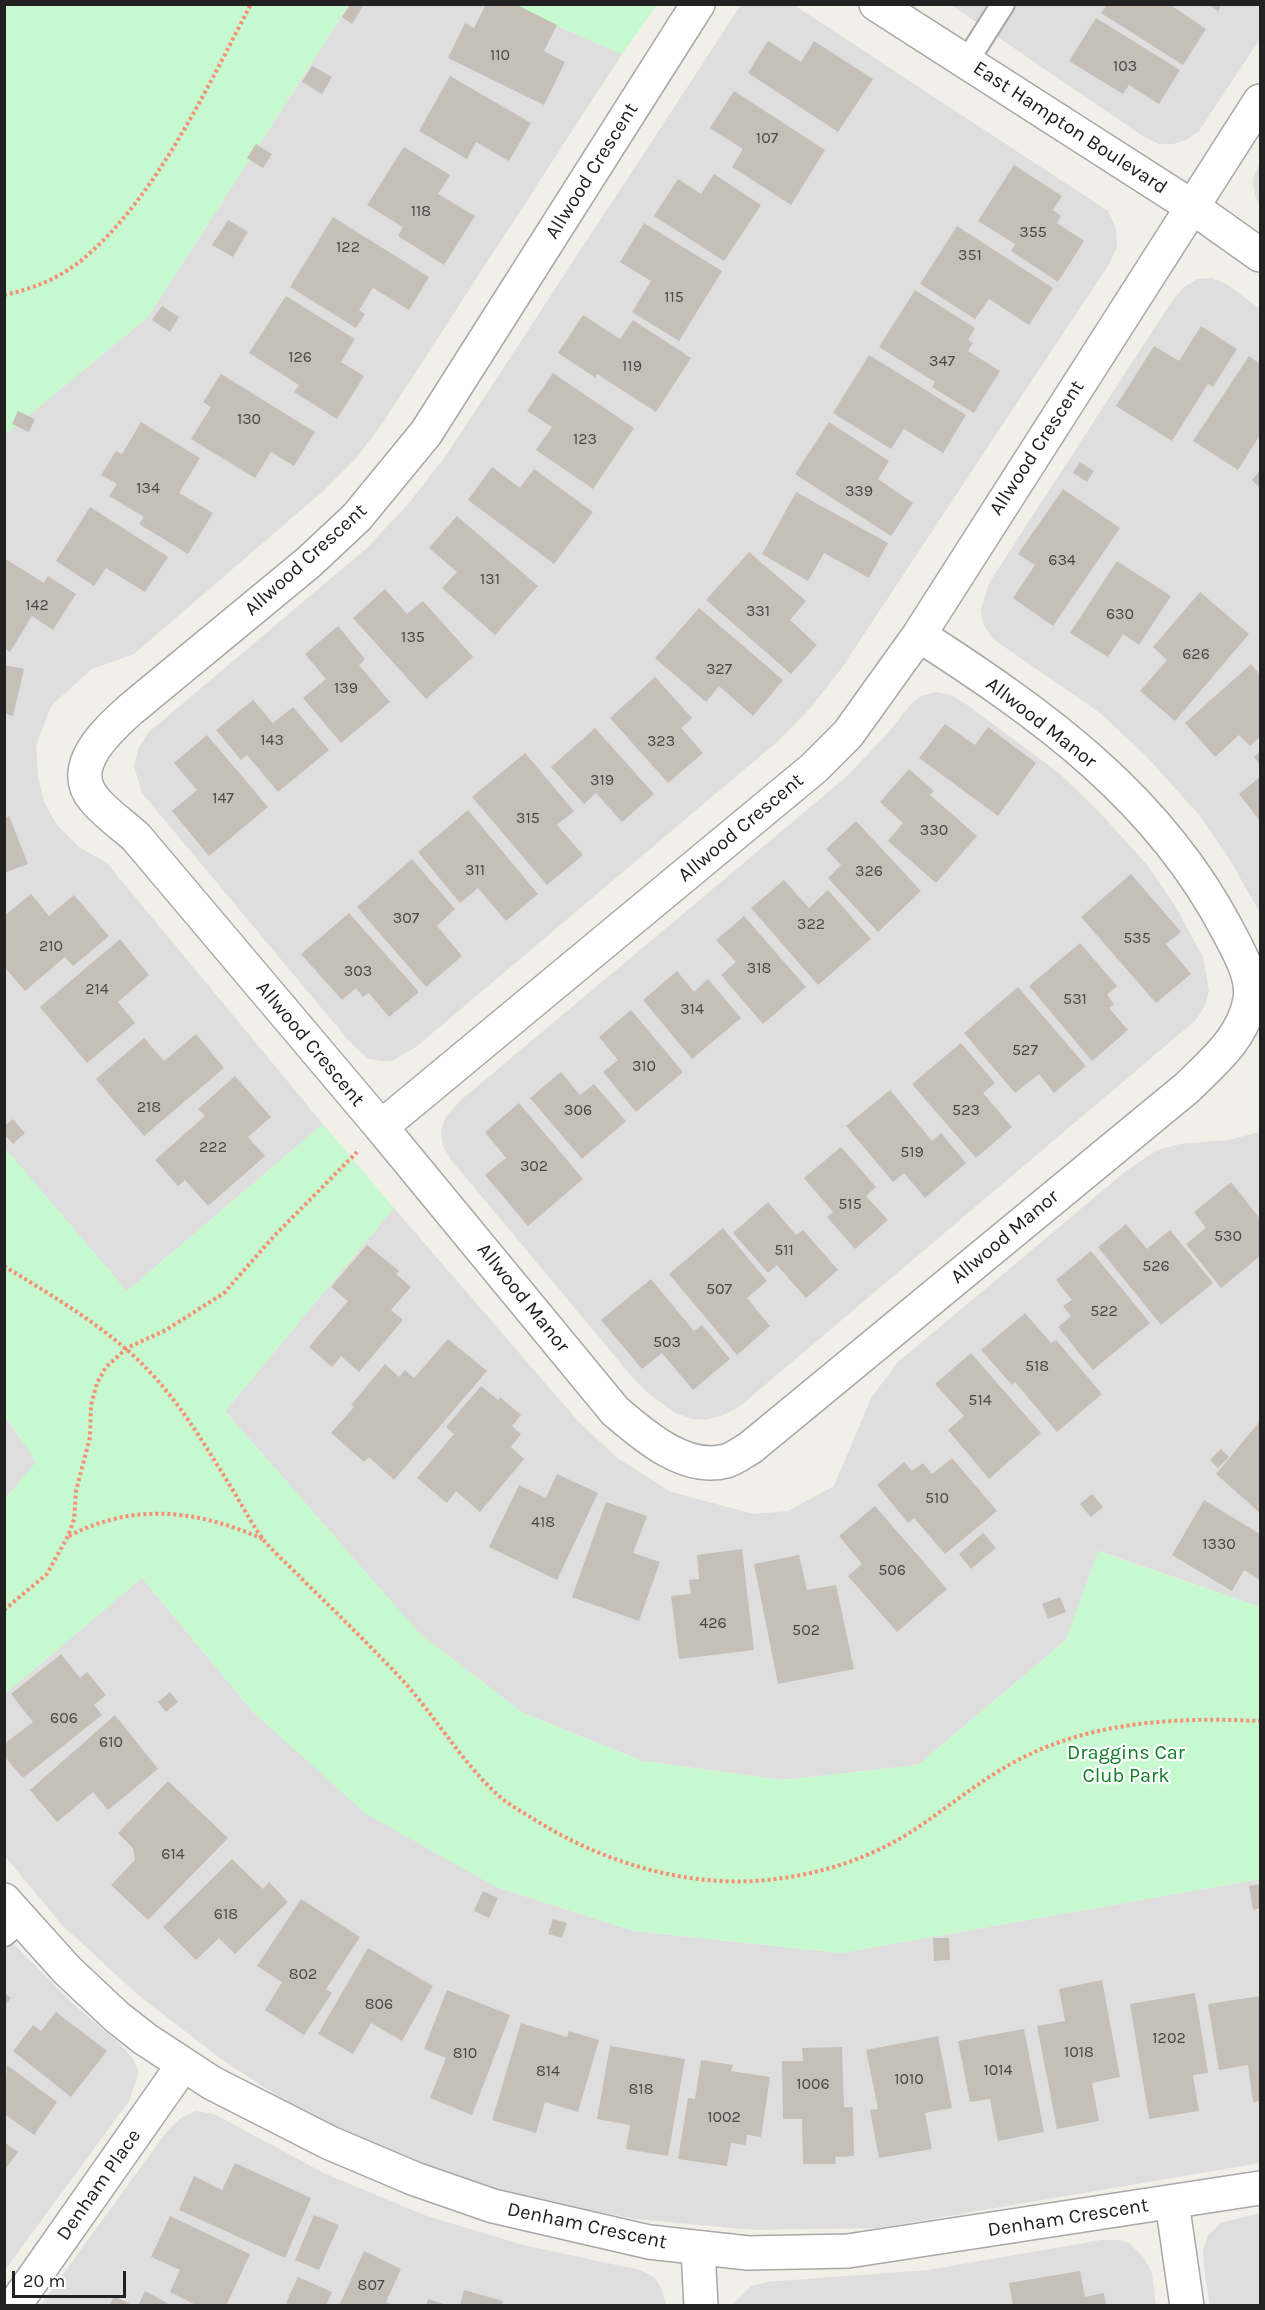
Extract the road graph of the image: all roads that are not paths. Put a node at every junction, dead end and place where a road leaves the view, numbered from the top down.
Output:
1 (698, 4) edge
2 (876, 4) edge
3 (1003, 4) edge
4 (967, 61) junction
5 (1260, 101) edge
6 (1191, 206) junction
7 (1260, 255) edge
8 (919, 635) junction
9 (381, 1126) junction
10 (10, 1919) edge
11 (183, 2065) junction
12 (1260, 2188) edge
13 (1172, 2202) junction
14 (698, 2249) junction
15 (15, 2306) edge
16 (701, 2306) edge
17 (1187, 2306) edge

1 - 9 street, Allwood Crescent
2 - 4 street, East Hampton Boulevard
3 - 4 lane
4 - 6 street, East Hampton Boulevard
5 - 6 street, Allwood Crescent
6 - 7 street, East Hampton Boulevard
6 - 8 street, Allwood Crescent
8 - 9 street, Allwood Crescent
8 - 9 street, Allwood Manor
10 - 11 street, Denham Crescent
11 - 14 street, Denham Crescent
11 - 15 street, Denham Place
12 - 13 street, Denham Crescent
13 - 14 street, Denham Crescent
13 - 17 street
14 - 16 street

